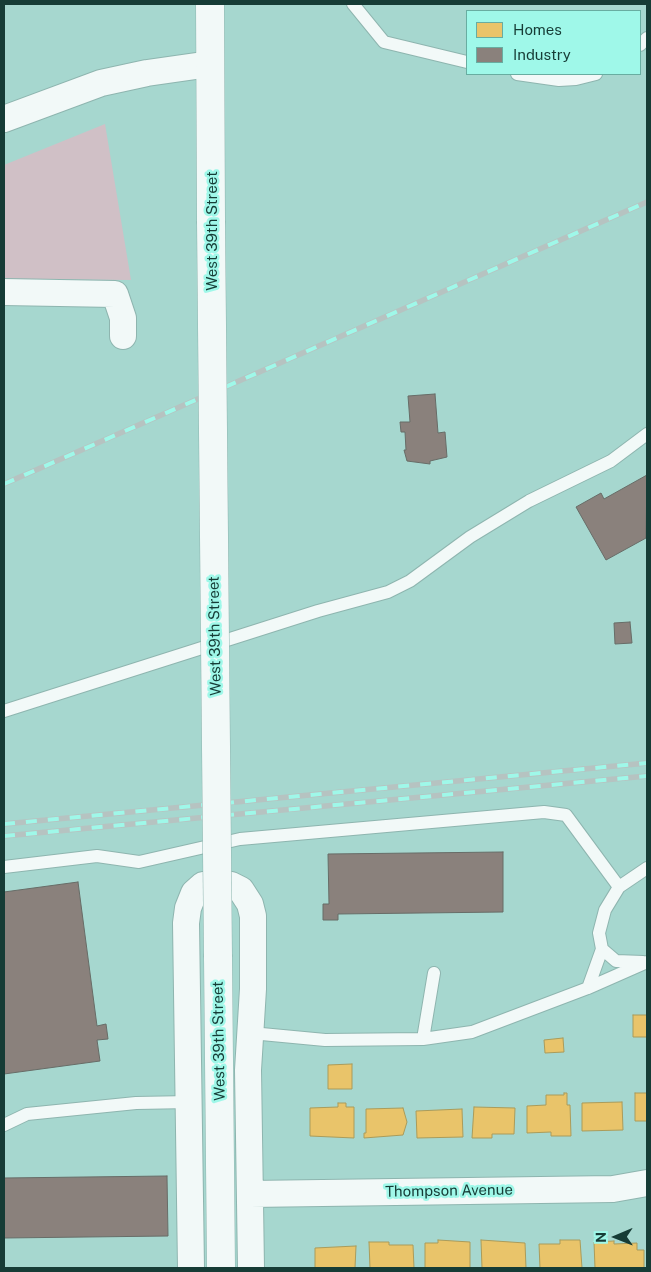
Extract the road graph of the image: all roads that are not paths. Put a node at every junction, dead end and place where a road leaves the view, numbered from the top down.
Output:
1 (210, 4) edge
2 (353, 4) edge
3 (466, 62) edge
4 (210, 64) junction
5 (525, 75) edge
6 (592, 75) edge
7 (4, 119) edge
8 (4, 292) edge
9 (123, 336) dead end
10 (647, 434) edge
11 (4, 712) edge
12 (4, 867) edge
13 (647, 868) edge
14 (619, 887) junction
15 (602, 950) junction
16 (647, 962) edge
17 (434, 973) dead end
18 (588, 988) junction
19 (251, 1033) junction
20 (423, 1040) junction
21 (190, 1102) junction
22 (4, 1125) edge
23 (647, 1183) edge
24 (250, 1194) junction
25 (192, 1268) edge
26 (221, 1268) edge
27 (251, 1268) edge

1 - 4 street, West 39th Street
2 - 3 lane
4 - 7 street
4 - 26 street, West 39th Street, bridge
5 - 6 lane
8 - 9 street
10 - 11 lane
12 - 14 lane
13 - 14 lane
14 - 15 lane
15 - 16 lane
15 - 18 lane
16 - 18 lane
17 - 20 lane
18 - 20 lane
19 - 20 lane
19 - 21 street
19 - 24 street
21 - 22 lane
21 - 25 street
23 - 24 street, Thompson Avenue
24 - 27 street

